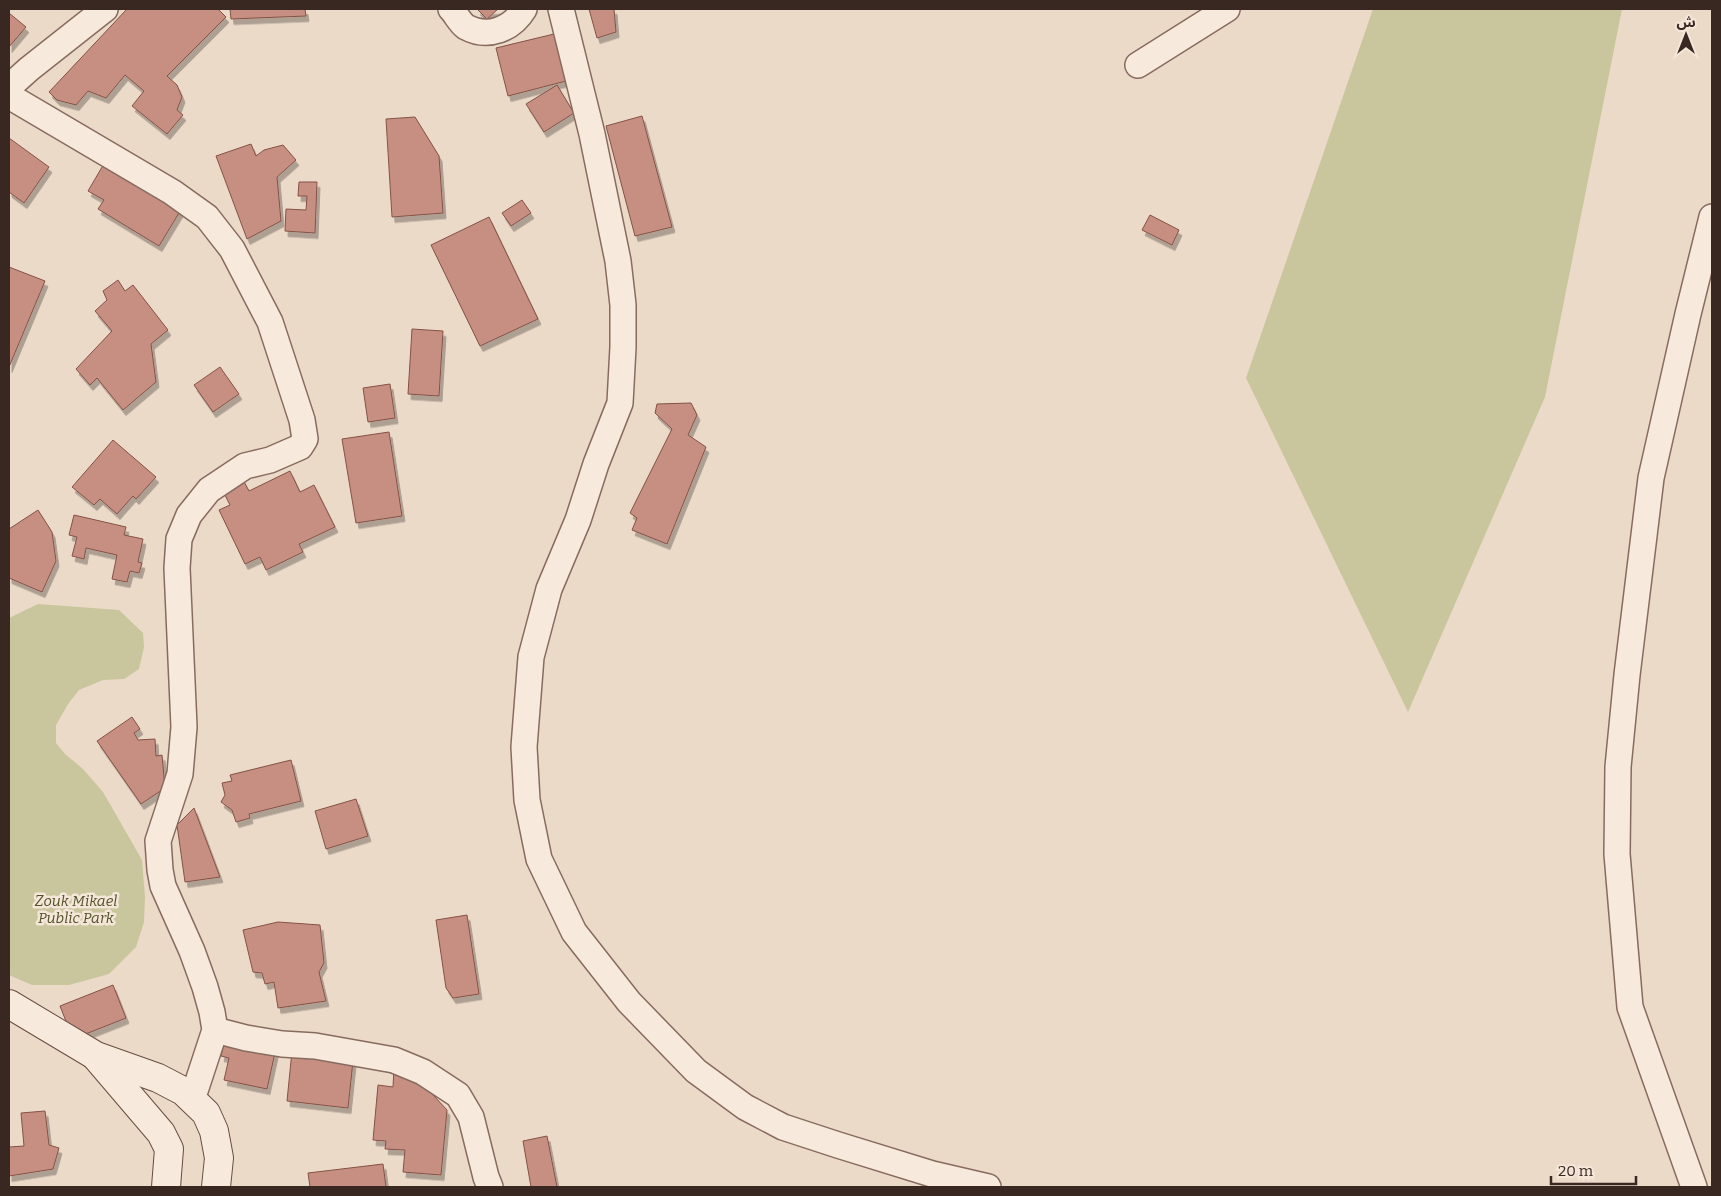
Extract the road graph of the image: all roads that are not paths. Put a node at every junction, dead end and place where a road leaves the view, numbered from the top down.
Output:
1 (105, 9) edge
2 (451, 9) edge
3 (524, 9) edge
4 (561, 9) edge
5 (1227, 9) edge
6 (1138, 65) dead end
7 (9, 87) edge
8 (9, 96) edge
9 (1712, 217) edge
10 (9, 1004) edge
11 (215, 1030) junction
12 (96, 1056) junction
13 (192, 1100) junction
14 (166, 1187) edge
15 (216, 1187) edge
16 (490, 1187) edge
17 (988, 1187) edge
18 (1694, 1187) edge

1 - 7 street
2 - 3 street
4 - 17 street
5 - 6 street
8 - 11 street
9 - 18 street
10 - 12 main road
11 - 13 street
11 - 16 street
12 - 13 main road
12 - 14 main road
13 - 15 main road

